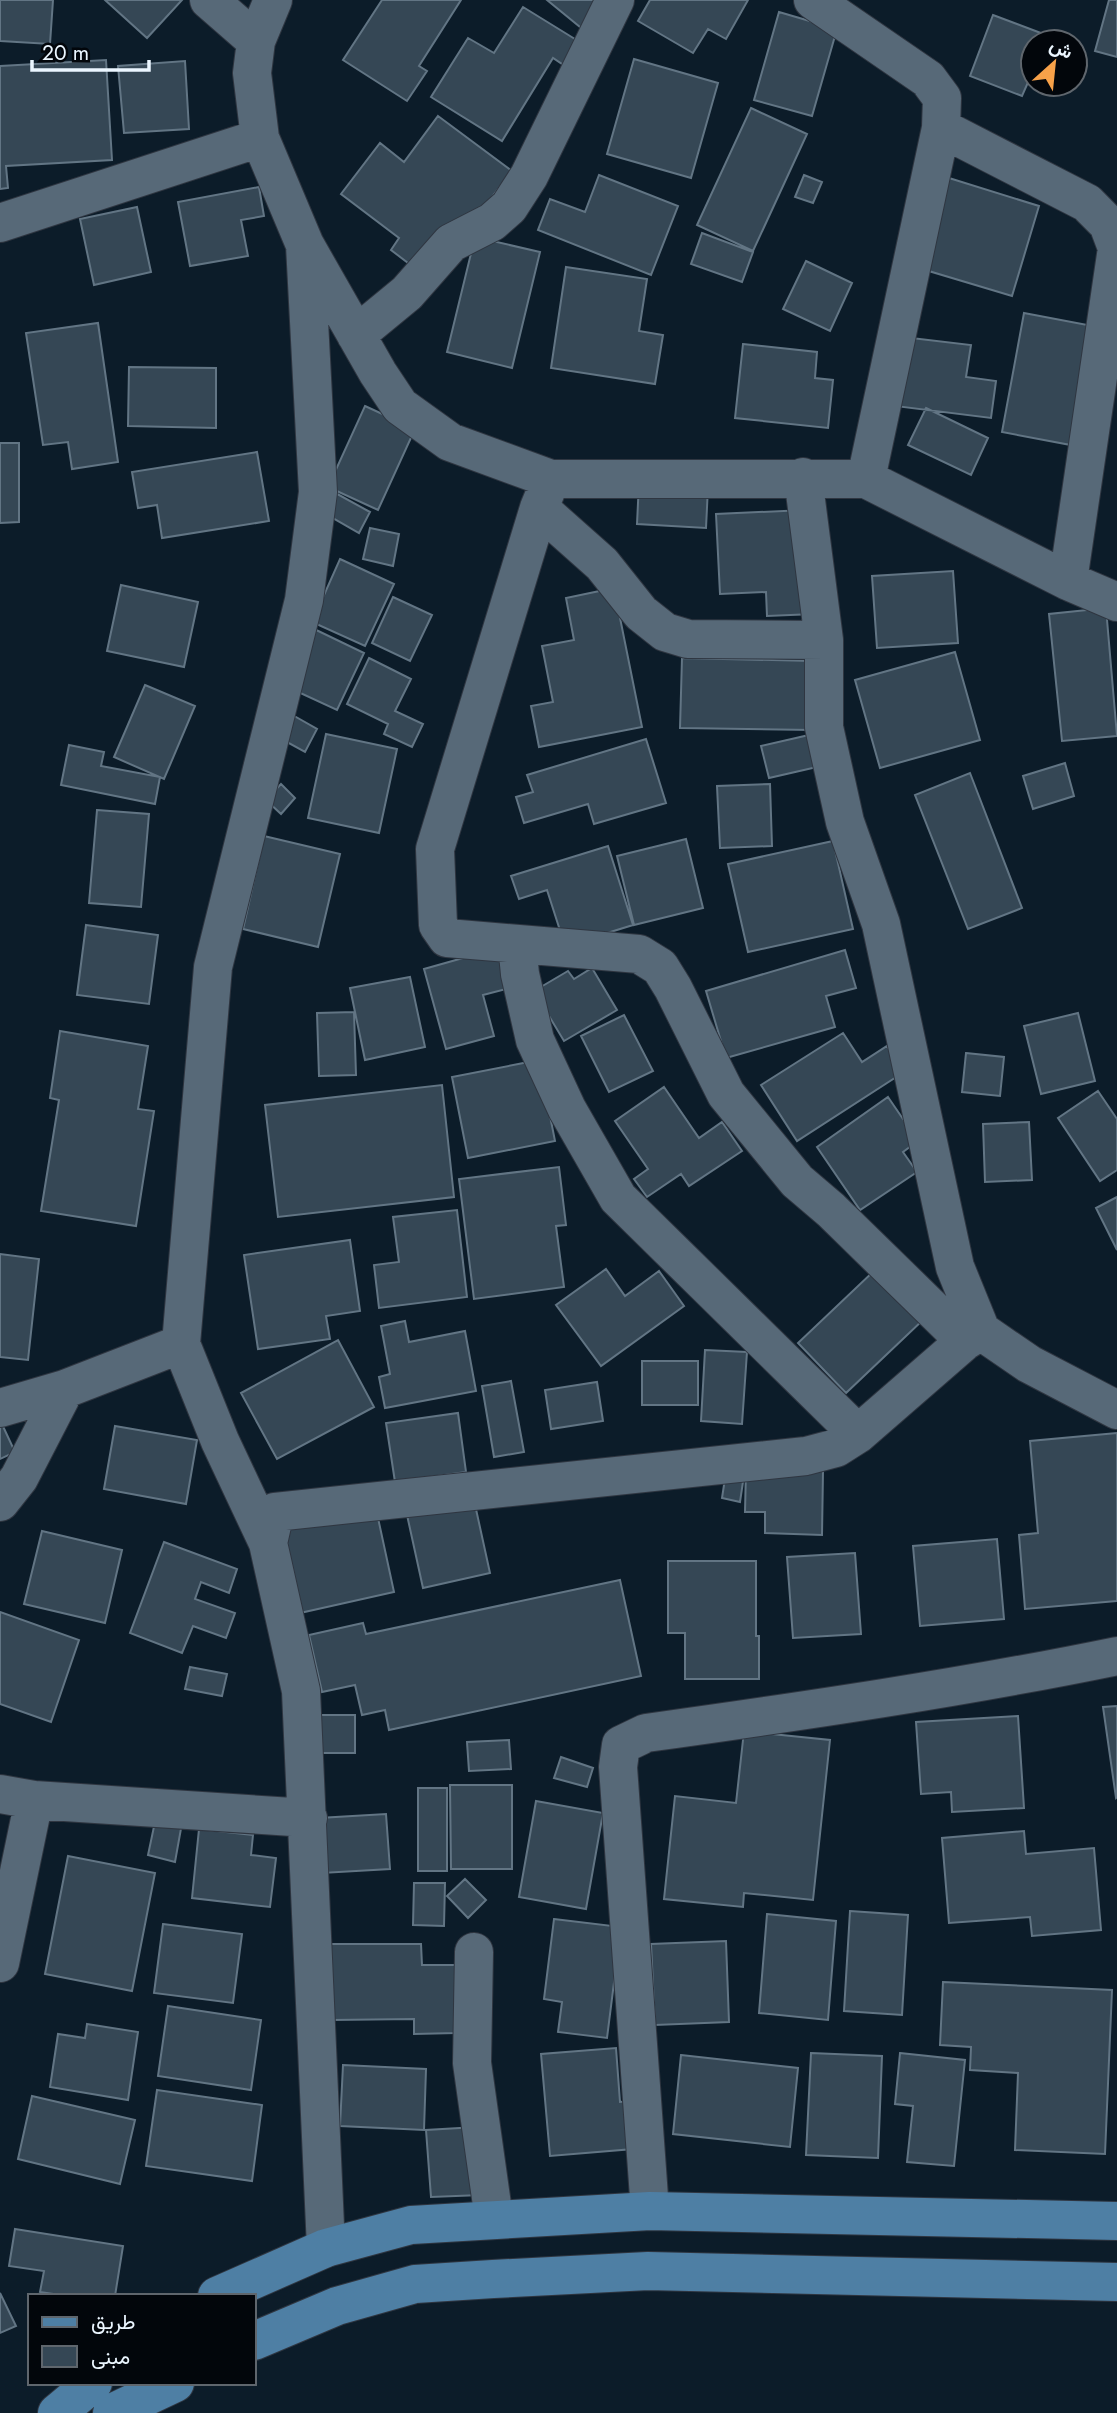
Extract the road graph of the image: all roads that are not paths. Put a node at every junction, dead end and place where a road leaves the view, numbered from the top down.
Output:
1 (209, 0) edge
2 (273, 0) edge
3 (615, 0) edge
4 (813, 0) edge
5 (257, 41) junction
6 (941, 128) junction
7 (260, 138) junction
8 (0, 223) edge
9 (305, 245) junction
10 (356, 335) junction
11 (803, 477) junction
12 (866, 479) junction
13 (545, 494) junction
14 (1068, 581) junction
15 (1117, 602) edge
16 (824, 640) junction
17 (517, 944) junction
18 (973, 1336) junction
19 (181, 1344) junction
20 (65, 1389) junction
21 (0, 1408) edge
22 (1117, 1410) edge
23 (858, 1434) junction
24 (0, 1502) edge
25 (268, 1543) junction
26 (1117, 1656) edge
27 (17, 1797) edge
28 (308, 1818) junction
29 (474, 1952) dead end
30 (0, 1963) edge
31 (650, 2211) junction
32 (494, 2219) junction
33 (1117, 2221) edge
34 (326, 2248) junction
35 (1117, 2282) edge
36 (222, 2294) edge
37 (256, 2340) edge
38 (91, 2385) edge
39 (171, 2385) edge
40 (57, 2413) edge
41 (112, 2413) edge

1 - 5 street
2 - 5 street
3 - 10 street
4 - 6 street
5 - 7 street
6 - 12 street
6 - 14 street
7 - 8 street
7 - 9 street
9 - 10 street
9 - 19 street
10 - 13 street
11 - 12 street
11 - 13 street
11 - 16 street
12 - 14 street
13 - 16 street
13 - 17 street
14 - 15 street
16 - 18 street
17 - 18 street
17 - 23 street
18 - 22 street
18 - 23 street
19 - 20 street
19 - 25 street
20 - 21 street
20 - 24 street
23 - 25 street
25 - 28 street
26 - 31 street
27 - 28 street
27 - 30 street
28 - 34 street
29 - 32 street
31 - 32 main road
31 - 33 main road
32 - 34 main road
34 - 36 main road
35 - 37 main road
38 - 40 main road
39 - 41 main road

